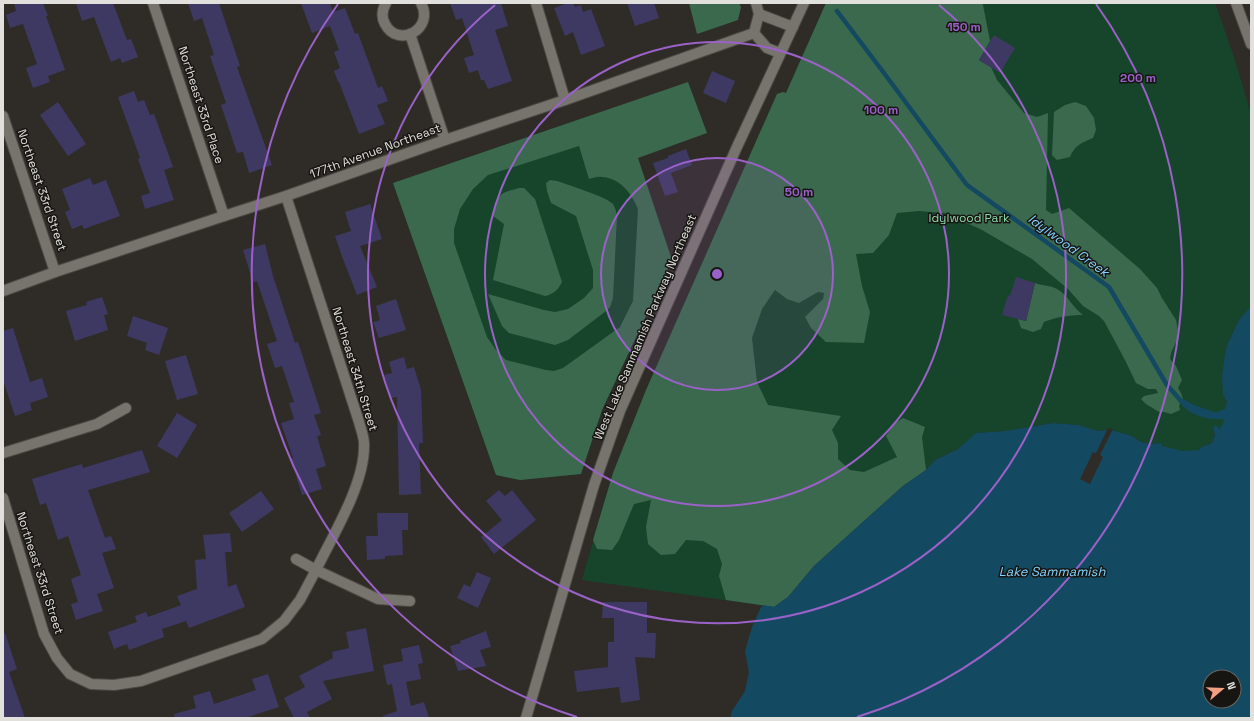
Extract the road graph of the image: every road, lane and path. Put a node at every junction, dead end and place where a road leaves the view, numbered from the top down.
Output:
1 (154, 3) edge
2 (386, 3) edge
3 (421, 3) edge
4 (536, 3) edge
5 (756, 3) edge
6 (804, 3) edge
7 (1236, 3) edge
8 (760, 14) junction
9 (793, 27) junction
10 (754, 33) junction
11 (410, 34) junction
12 (1251, 44) edge
13 (780, 53) junction
14 (565, 100) junction
15 (3, 116) edge
16 (445, 140) junction
17 (286, 196) junction
18 (224, 216) junction
19 (55, 272) junction
20 (3, 291) edge
21 (126, 408) dead end
22 (3, 453) edge
23 (3, 498) edge
24 (296, 559) dead end
25 (316, 570) junction
26 (410, 601) dead end
27 (91, 684) joint
28 (526, 718) edge

1 - 18 street, Northeast 33rd Place
2 - 11 street
3 - 11 street
4 - 14 street
5 - 8 street
6 - 9 street, West Lake Sammamish Parkway Northeast
7 - 12 street
8 - 9 street
8 - 10 street
9 - 13 street, West Lake Sammamish Parkway Northeast
10 - 13 street
10 - 14 street, 177th Avenue Northeast
11 - 16 street
13 - 28 street, West Lake Sammamish Parkway Northeast
14 - 16 street, 177th Avenue Northeast
15 - 19 street, Northeast 33rd Street
16 - 17 street, 177th Avenue Northeast
17 - 18 street, 177th Avenue Northeast
17 - 25 street, Northeast 34th Street
18 - 19 street, 177th Avenue Northeast
19 - 20 street, 177th Avenue Northeast
21 - 22 street
23 - 27 street, Northeast 33rd Street
24 - 25 street
25 - 26 street
25 - 27 street, Northeast 34th Street

